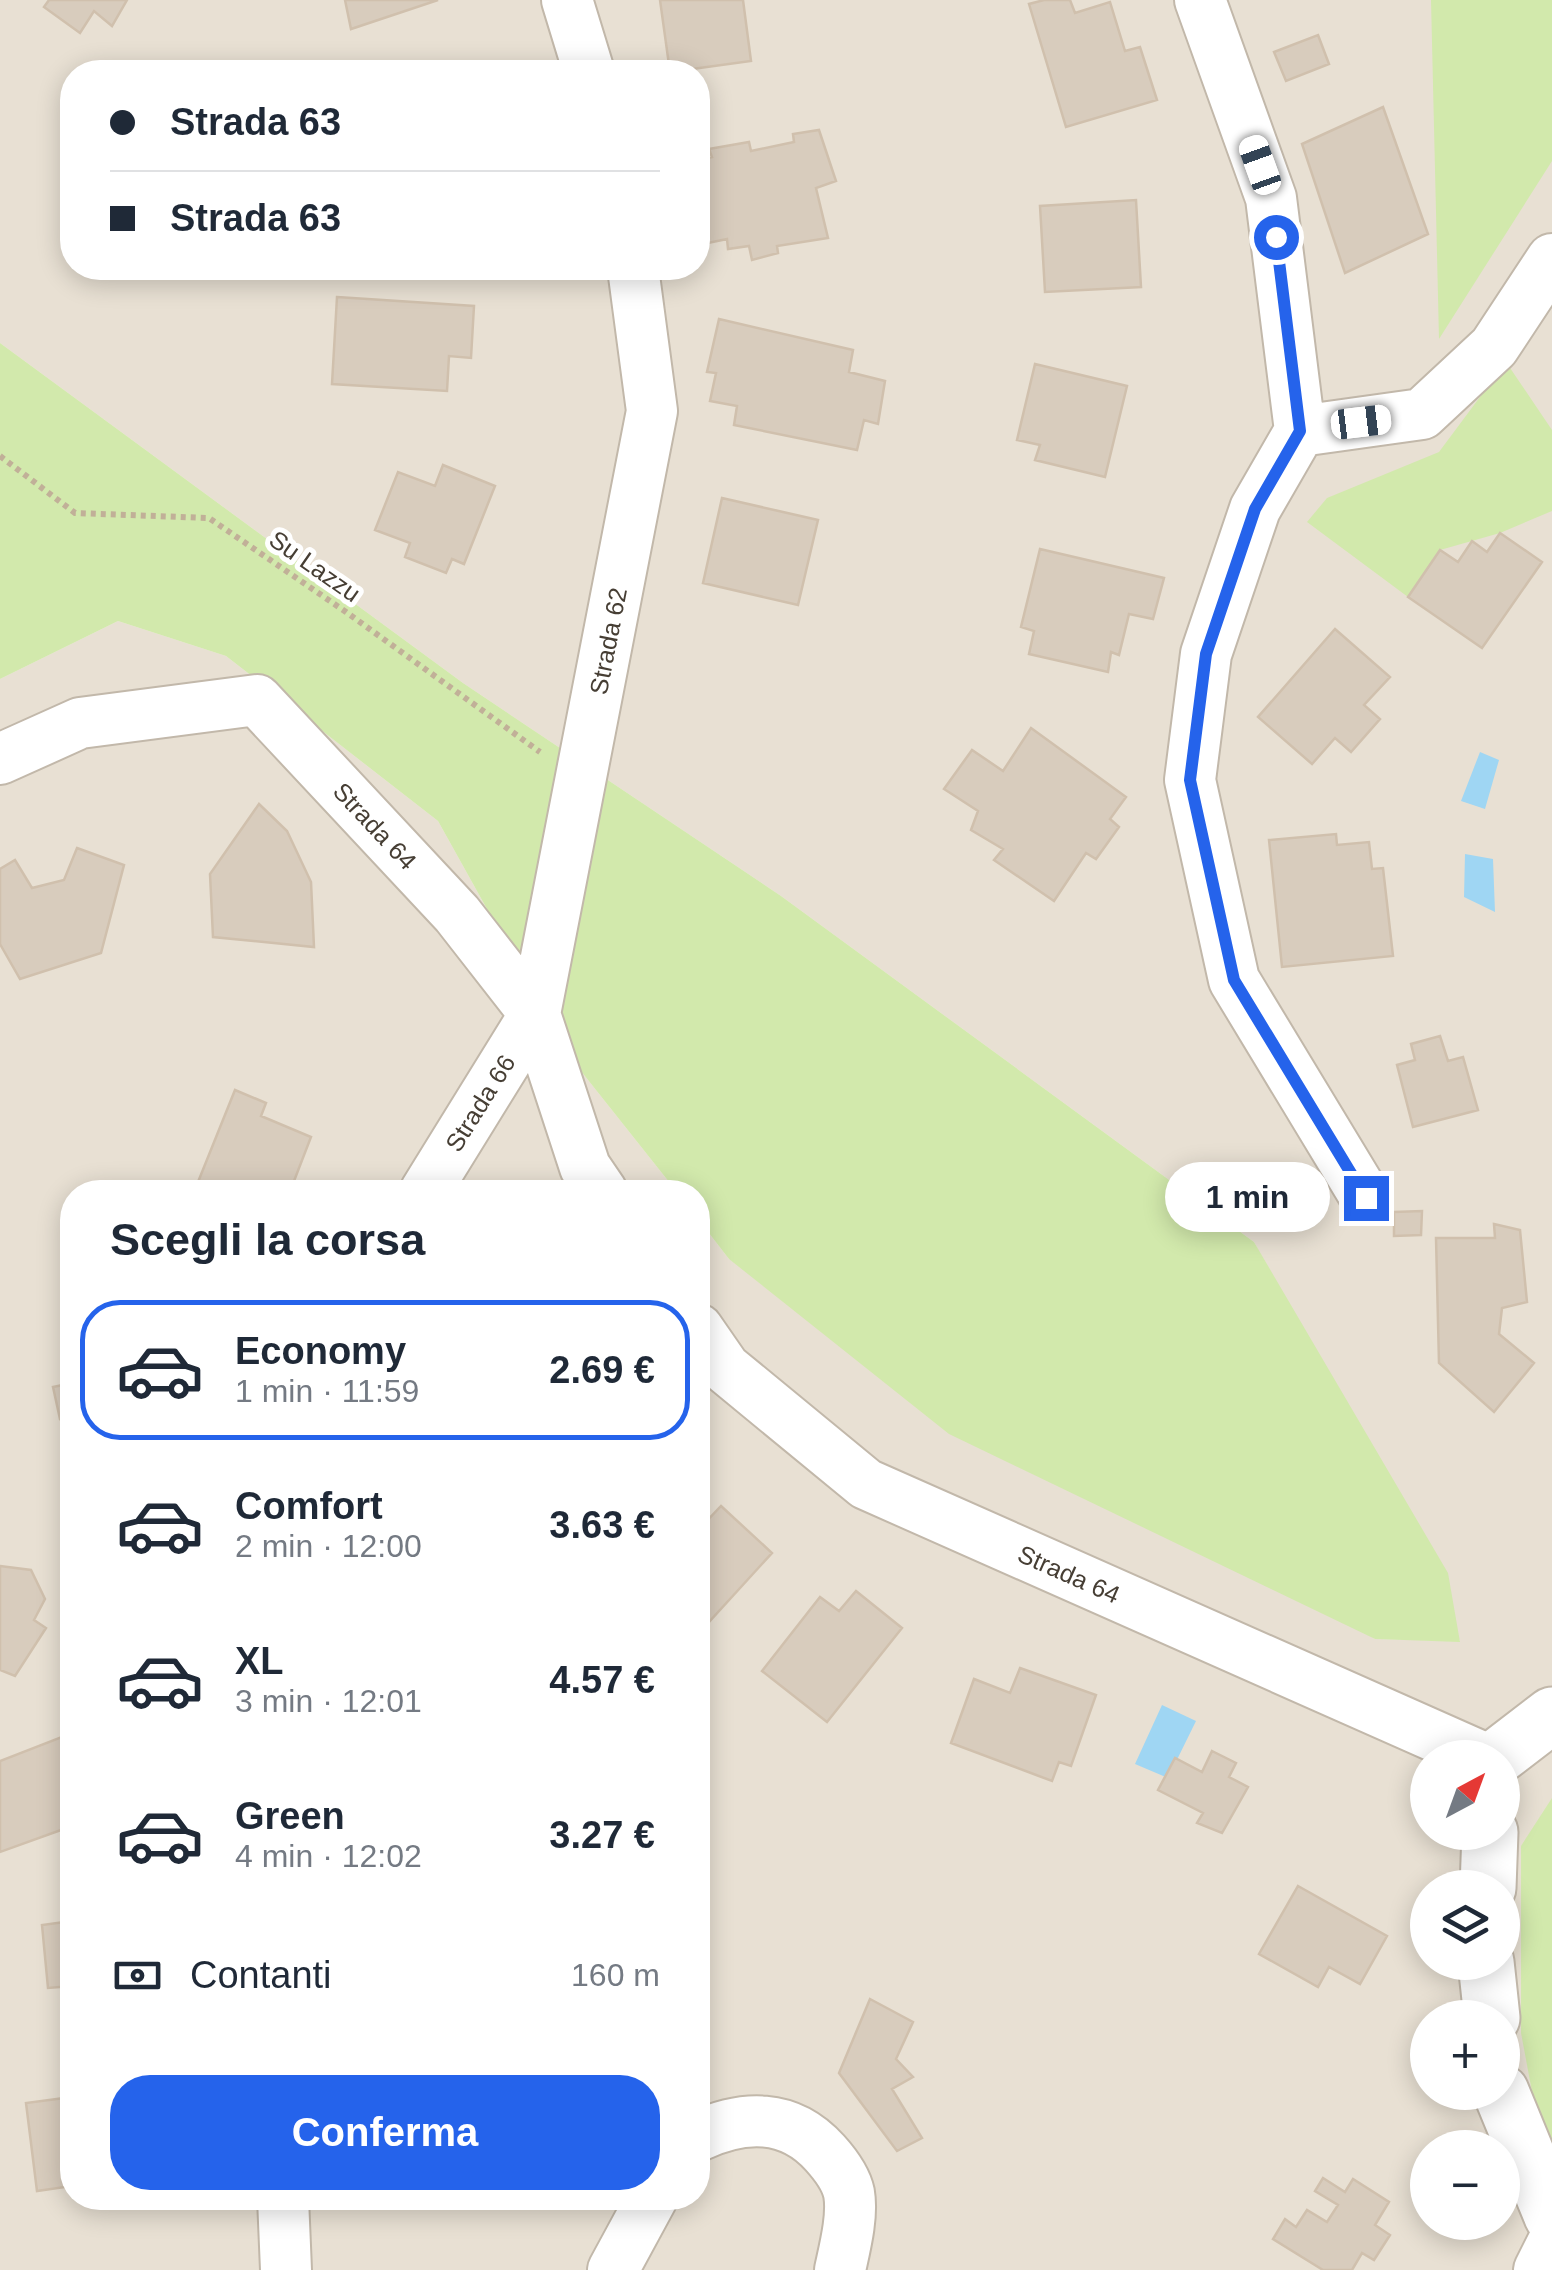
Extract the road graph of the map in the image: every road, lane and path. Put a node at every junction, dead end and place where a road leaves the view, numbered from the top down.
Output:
1 (567, 0) edge
2 (1200, 0) edge
3 (585, 60) edge
4 (1552, 258) edge
5 (635, 280) edge
6 (1300, 431) junction
7 (0, 456) edge
8 (0, 759) edge
9 (580, 786) junction
10 (535, 1014) junction
11 (432, 1180) edge
12 (594, 1180) edge
13 (1366, 1198) dead end
14 (710, 1346) edge
15 (1552, 1714) edge
16 (1443, 1740) edge
17 (1519, 1740) edge
18 (1509, 2110) edge
19 (710, 2131) edge
20 (284, 2210) edge
21 (646, 2210) edge
22 (1552, 2216) edge
23 (1552, 2244) edge
24 (286, 2270) edge
25 (613, 2270) edge
26 (840, 2270) edge
27 (1539, 2270) edge

1 - 3 street
2 - 6 street
4 - 6 street
5 - 9 street, Strada 62
6 - 13 street
7 - 9 path, Su Lazzu
8 - 10 street, Strada 64
9 - 10 street, Strada 62
10 - 11 street, Strada 66
10 - 12 street, Strada 64
14 - 16 street, Strada 64
15 - 17 street
18 - 22 street
19 - 26 street
20 - 24 street
21 - 25 street
23 - 27 street

